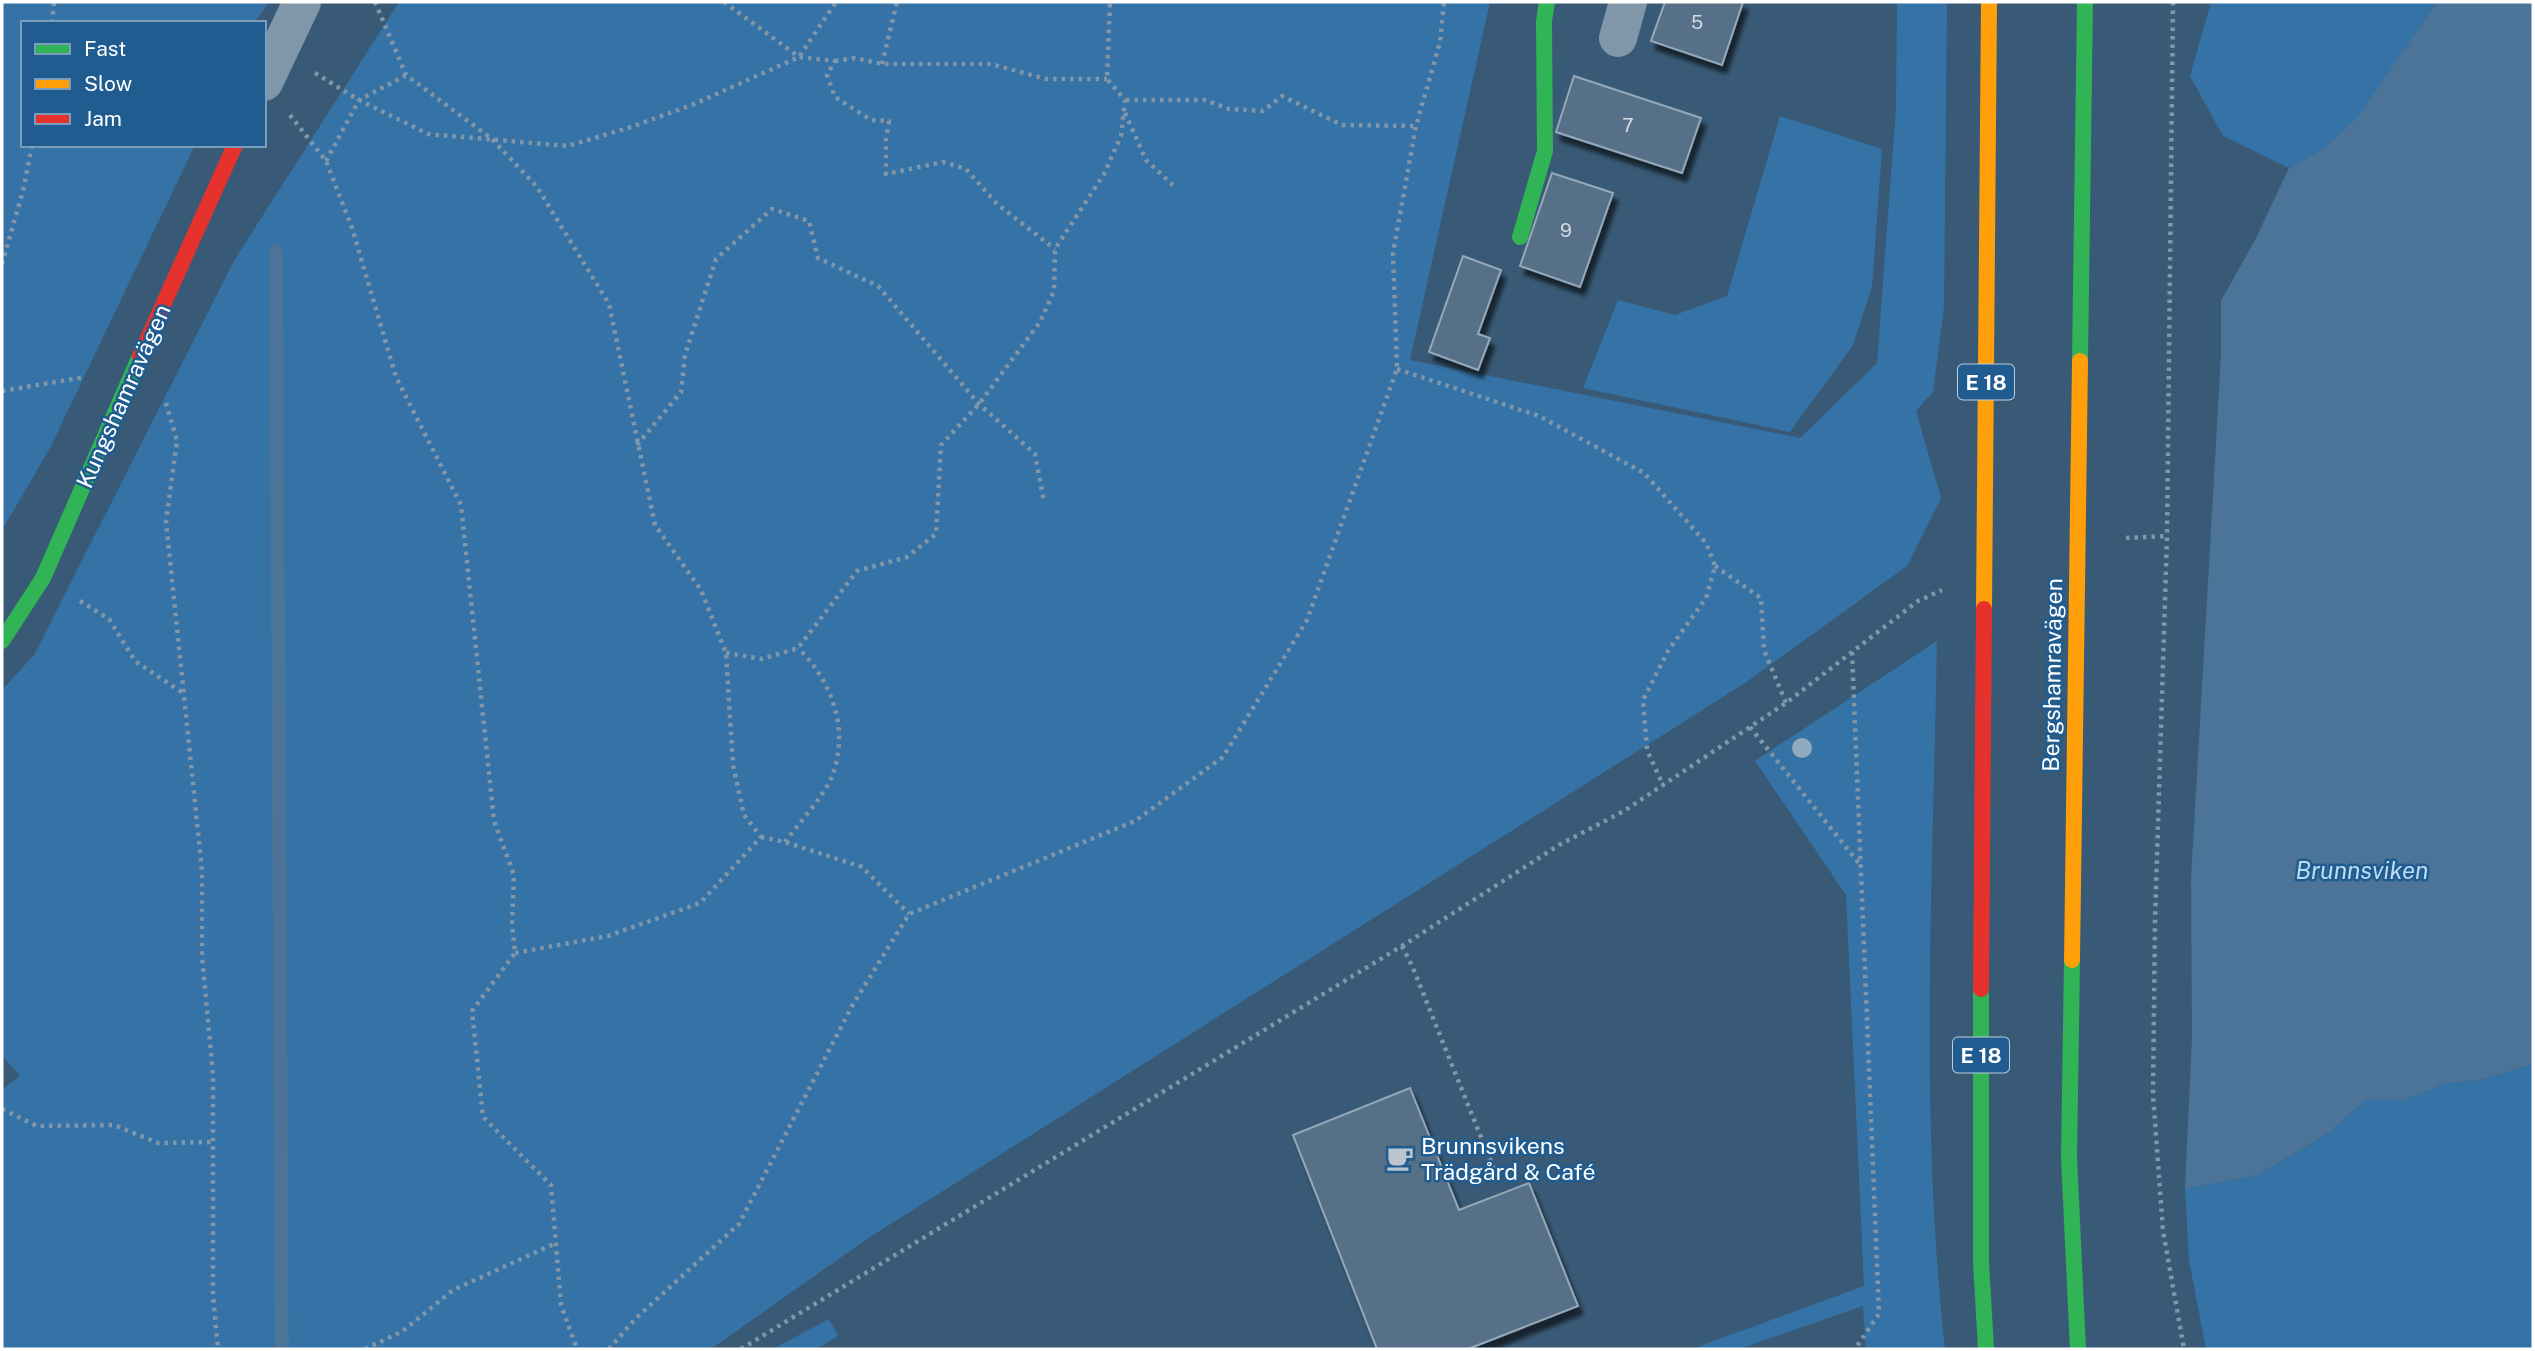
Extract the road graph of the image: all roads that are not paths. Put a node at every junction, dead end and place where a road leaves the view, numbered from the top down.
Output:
1 (302, 2) edge
2 (1547, 2) edge
3 (1628, 2) edge
4 (1989, 2) edge
5 (2085, 2) edge
6 (1618, 38) dead end
7 (269, 72) edge
8 (235, 147) edge
9 (1520, 237) dead end
10 (2, 641) edge
11 (1986, 1349) edge
12 (2078, 1349) edge

1 - 7 street
2 - 9 main road
3 - 6 street
4 - 11 main road, E 18
5 - 12 main road, Bergshamravägen
8 - 10 main road, Kungshamravägen

